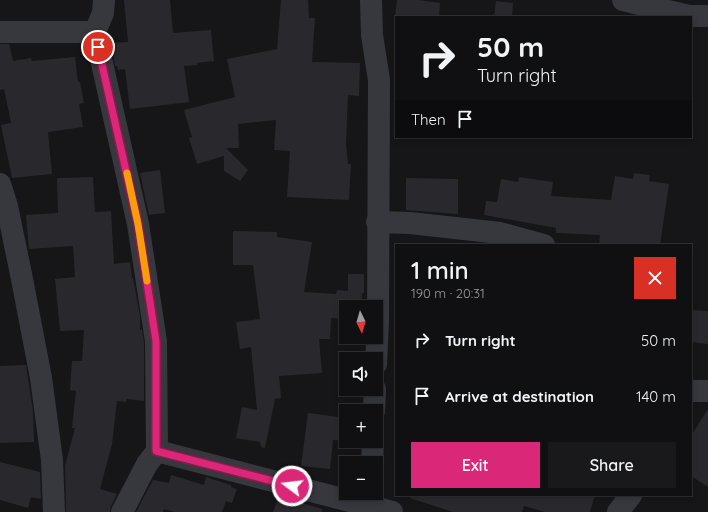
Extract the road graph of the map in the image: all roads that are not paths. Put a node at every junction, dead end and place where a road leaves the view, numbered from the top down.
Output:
1 (104, 0) edge
2 (371, 0) edge
3 (623, 0) edge
4 (708, 16) edge
5 (0, 32) edge
6 (95, 32) junction
7 (0, 184) edge
8 (377, 222) junction
9 (541, 244) edge
10 (377, 352) edge
11 (692, 391) edge
12 (708, 391) edge
13 (156, 451) junction
14 (339, 493) edge
15 (630, 496) edge
16 (362, 500) edge
17 (54, 512) edge
18 (122, 512) edge
19 (392, 512) edge
20 (618, 512) edge

1 - 6 street
2 - 8 street
3 - 4 street
5 - 6 street
6 - 13 street
7 - 17 street
8 - 9 street
8 - 10 street
11 - 12 street
13 - 14 street
13 - 18 street
15 - 20 street
16 - 19 street

